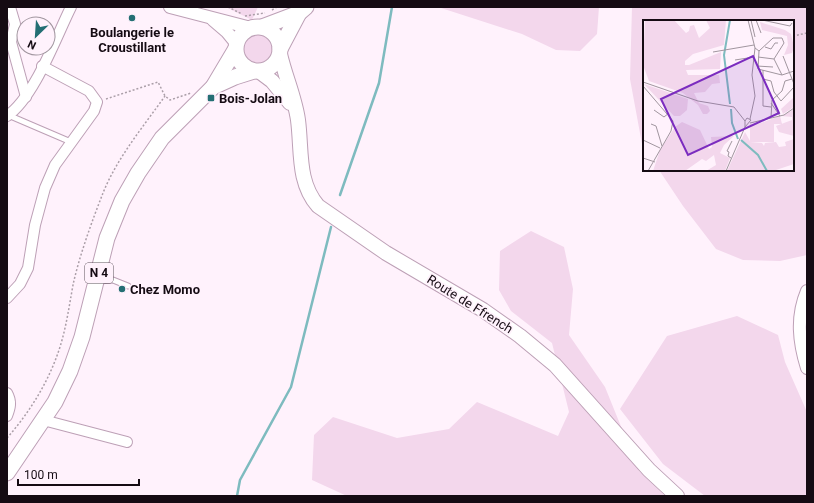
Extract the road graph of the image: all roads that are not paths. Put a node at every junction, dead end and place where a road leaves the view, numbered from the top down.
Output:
1 (10, 7) edge
2 (71, 7) edge
3 (170, 7) edge
4 (303, 10) edge
5 (203, 15) junction
6 (256, 27) junction
7 (235, 47) junction
8 (280, 52) junction
9 (42, 66) junction
10 (257, 71) junction
11 (213, 87) junction
12 (26, 97) junction
13 (294, 108) junction
14 (8, 116) edge
15 (71, 142) junction
16 (97, 281) junction
17 (128, 286) dead end
18 (807, 291) edge
19 (7, 298) edge
20 (807, 368) edge
21 (7, 393) edge
22 (7, 416) edge
23 (43, 420) junction
24 (127, 442) dead end
25 (7, 473) edge
26 (677, 496) edge

1 - 12 street
2 - 9 street
3 - 5 street
4 - 6 main road
4 - 8 main road
5 - 6 street
5 - 7 street
6 - 7 main road
6 - 8 main road
7 - 10 main road
7 - 11 main road, N 4
8 - 10 main road
8 - 13 main road, Route de Ffrench
9 - 12 street
9 - 15 street
10 - 11 main road, N 4
10 - 13 main road, Route de Ffrench
11 - 16 main road, N 4
12 - 14 street
13 - 26 main road, Route de Ffrench
14 - 15 lane
15 - 19 street
16 - 17 lane
16 - 23 main road, N 4
18 - 20 street
21 - 22 street
23 - 24 street
23 - 25 main road, N 4

